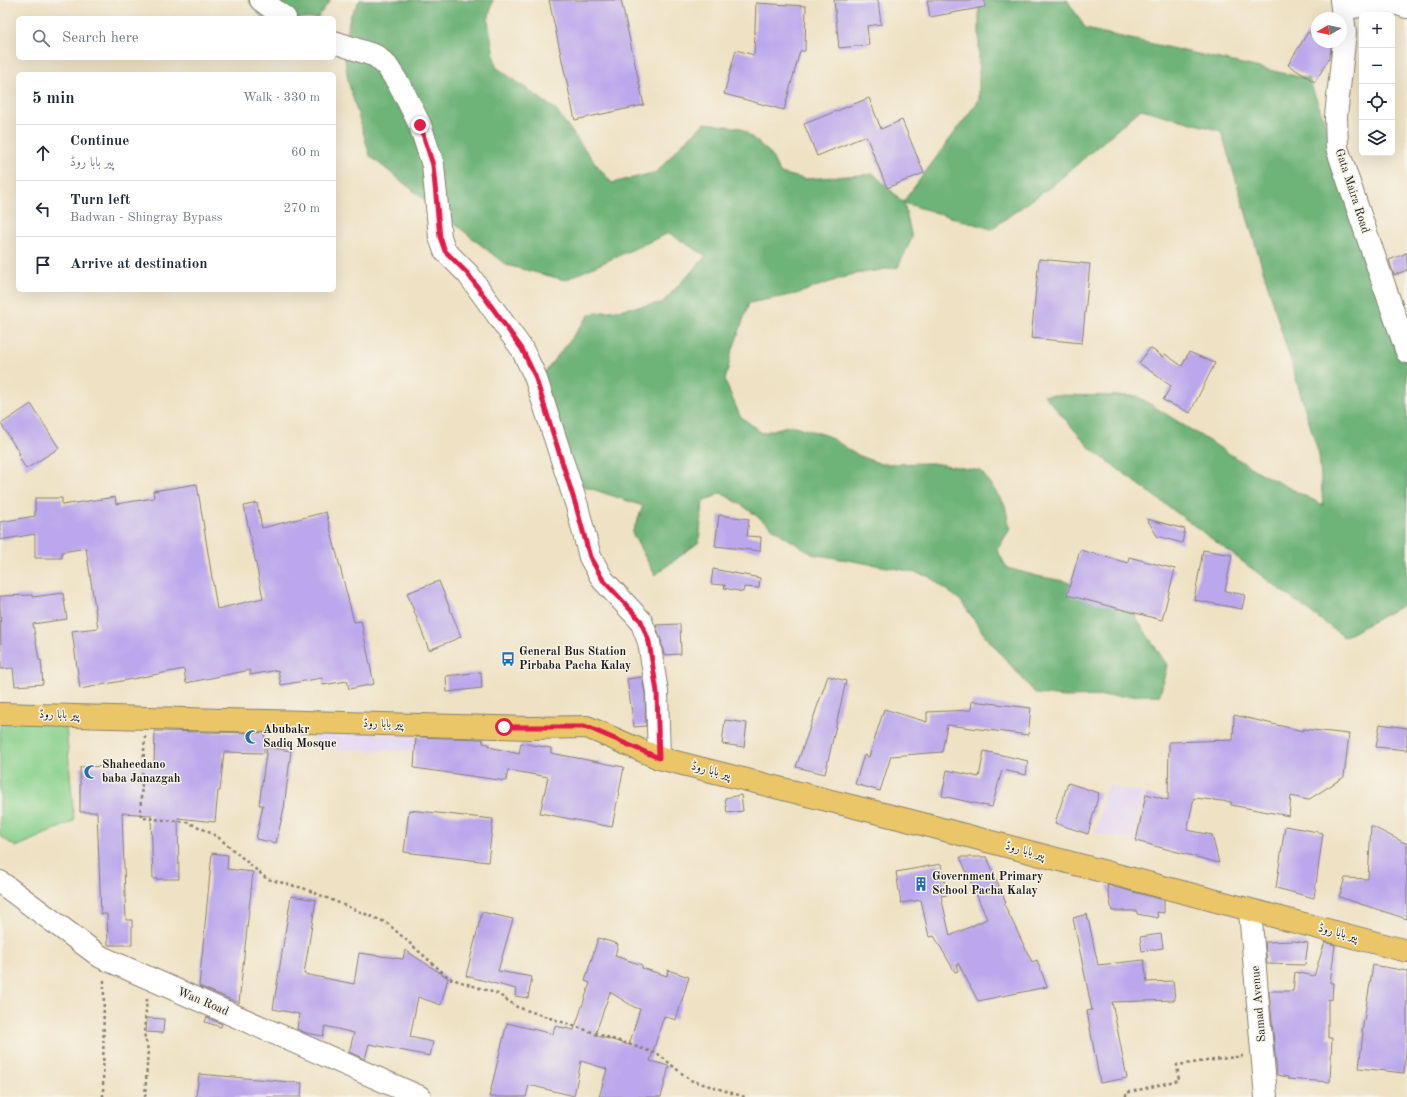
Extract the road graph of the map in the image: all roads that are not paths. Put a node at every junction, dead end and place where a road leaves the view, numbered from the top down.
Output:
1 (261, 0) edge
2 (1342, 4) edge
3 (1407, 7) edge
4 (282, 16) edge
5 (336, 43) edge
6 (1407, 352) edge
7 (0, 714) edge
8 (659, 758) junction
9 (0, 882) edge
10 (1250, 911) junction
11 (1407, 951) edge
12 (420, 1097) edge
13 (1266, 1097) edge

1 - 4 street
2 - 3 street
2 - 6 street, Gata Maira Road
5 - 8 street
7 - 8 main road, پیر بابا روڈ
8 - 10 main road, پیر بابا روڈ
9 - 12 street, Wan Road
10 - 11 main road, پیر بابا روڈ
10 - 13 street, Samad Avenue

